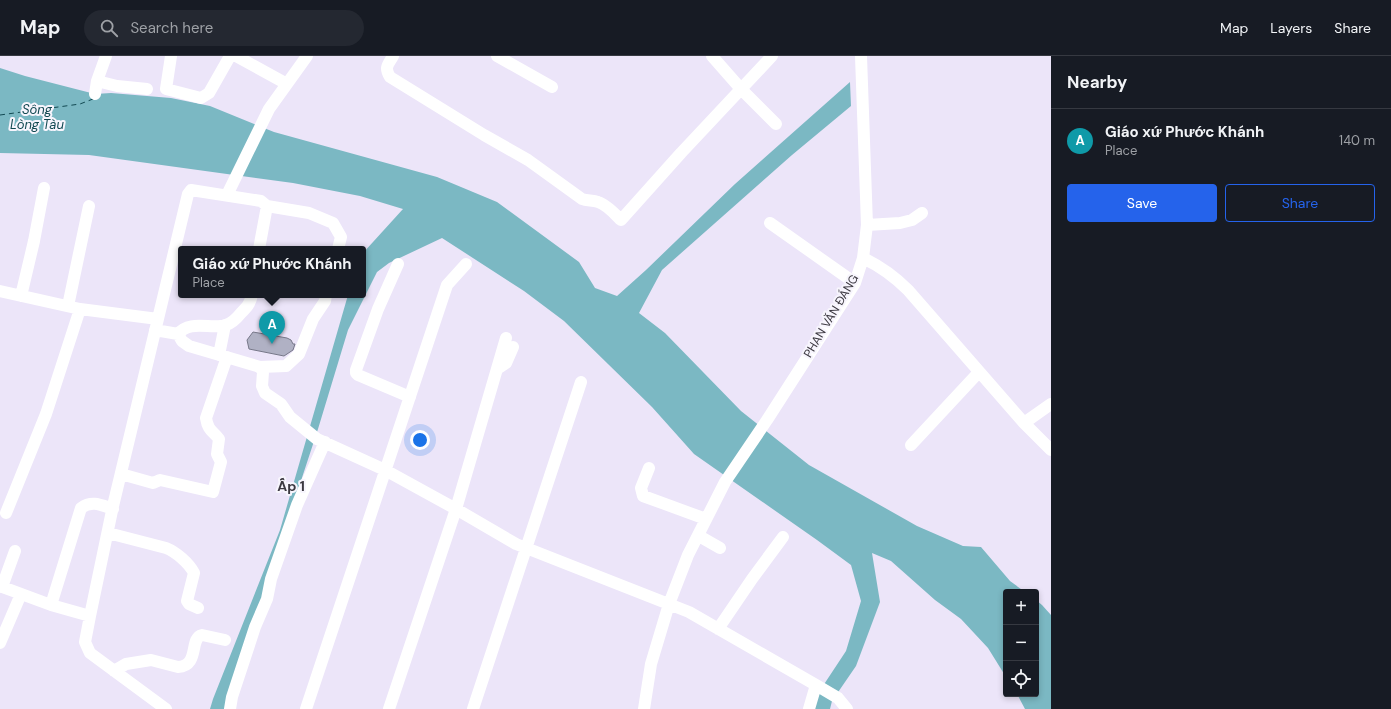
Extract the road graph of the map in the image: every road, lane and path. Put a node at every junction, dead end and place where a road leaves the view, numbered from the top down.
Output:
1 (106, 56) edge
2 (171, 56) edge
3 (230, 56) edge
4 (236, 56) edge
5 (307, 56) edge
6 (393, 56) edge
7 (497, 56) edge
8 (712, 56) edge
9 (772, 56) edge
10 (861, 56) edge
11 (97, 81) junction
12 (287, 84) junction
13 (552, 87) dead end
14 (147, 89) dead end
15 (741, 89) junction
16 (95, 94) dead end
17 (776, 124) dead end
18 (44, 188) dead end
19 (229, 190) junction
20 (89, 206) dead end
21 (266, 206) junction
22 (922, 213) dead end
23 (770, 223) dead end
24 (867, 225) junction
25 (259, 246) edge
26 (338, 246) edge
27 (868, 260) junction
28 (398, 264) dead end
29 (466, 264) dead end
30 (855, 282) junction
31 (0, 291) edge
32 (21, 296) junction
33 (251, 298) edge
34 (326, 298) edge
35 (68, 306) junction
36 (80, 309) junction
37 (157, 325) junction
38 (225, 325) junction
39 (178, 334) junction
40 (510, 342) dead end
41 (223, 356) junction
42 (260, 367) junction
43 (979, 372) junction
44 (581, 382) dead end
45 (410, 397) junction
46 (1051, 404) edge
47 (1024, 423) junction
48 (321, 441) junction
49 (911, 445) dead end
50 (1049, 447) edge
51 (649, 468) dead end
52 (385, 470) junction
53 (121, 474) junction
54 (113, 509) junction
55 (456, 509) junction
56 (6, 513) dead end
57 (706, 519) junction
58 (108, 533) junction
59 (783, 536) dead end
60 (526, 548) junction
61 (15, 551) dead end
62 (1, 586) edge
63 (21, 594) junction
64 (51, 605) junction
65 (673, 605) junction
66 (198, 608) dead end
67 (90, 616) junction
68 (718, 629) junction
69 (225, 640) dead end
70 (0, 643) edge
71 (114, 671) junction
72 (818, 686) junction
73 (166, 709) edge
74 (230, 709) edge
75 (306, 709) edge
76 (389, 709) edge
77 (473, 709) edge
78 (644, 709) edge
79 (810, 709) edge
80 (847, 709) edge

1 - 11 street
2 - 3 street
4 - 12 street
5 - 12 street
6 - 15 street
7 - 13 street
8 - 15 street
9 - 15 street
10 - 24 street, PHAN VĂN ĐÁNG
11 - 14 street
11 - 16 street
12 - 19 street
15 - 17 street
18 - 32 street
19 - 21 street
19 - 37 street
20 - 35 street
21 - 25 street
21 - 26 street
22 - 24 street
23 - 30 street
24 - 27 street, PHAN VĂN ĐÁNG
27 - 30 street, PHAN VĂN ĐÁNG
27 - 43 street
28 - 45 street
29 - 45 street
30 - 57 street, PHAN VĂN ĐÁNG
31 - 32 street
32 - 35 street
33 - 38 street
34 - 42 street
35 - 36 street
36 - 37 street
36 - 56 street
37 - 39 street
37 - 53 street
38 - 39 street
38 - 41 street
39 - 41 street
40 - 55 street
41 - 42 street
41 - 53 street
42 - 48 street
43 - 47 street
43 - 49 street
44 - 60 street
45 - 52 street
46 - 47 street
47 - 50 street
48 - 52 street
48 - 74 street
51 - 57 street
52 - 55 street
52 - 75 street
53 - 54 street
54 - 58 street
54 - 64 street
55 - 60 street
55 - 76 street
57 - 65 street, PHAN VĂN ĐÁNG
58 - 66 street
58 - 67 street
59 - 68 street
60 - 65 street
60 - 77 street
61 - 62 street
62 - 63 street
63 - 64 street
63 - 70 street
64 - 67 street
65 - 68 street
65 - 78 street, PHAN VĂN ĐÁNG
67 - 71 street
68 - 72 street
69 - 71 street
71 - 73 street
72 - 79 street
72 - 80 street

